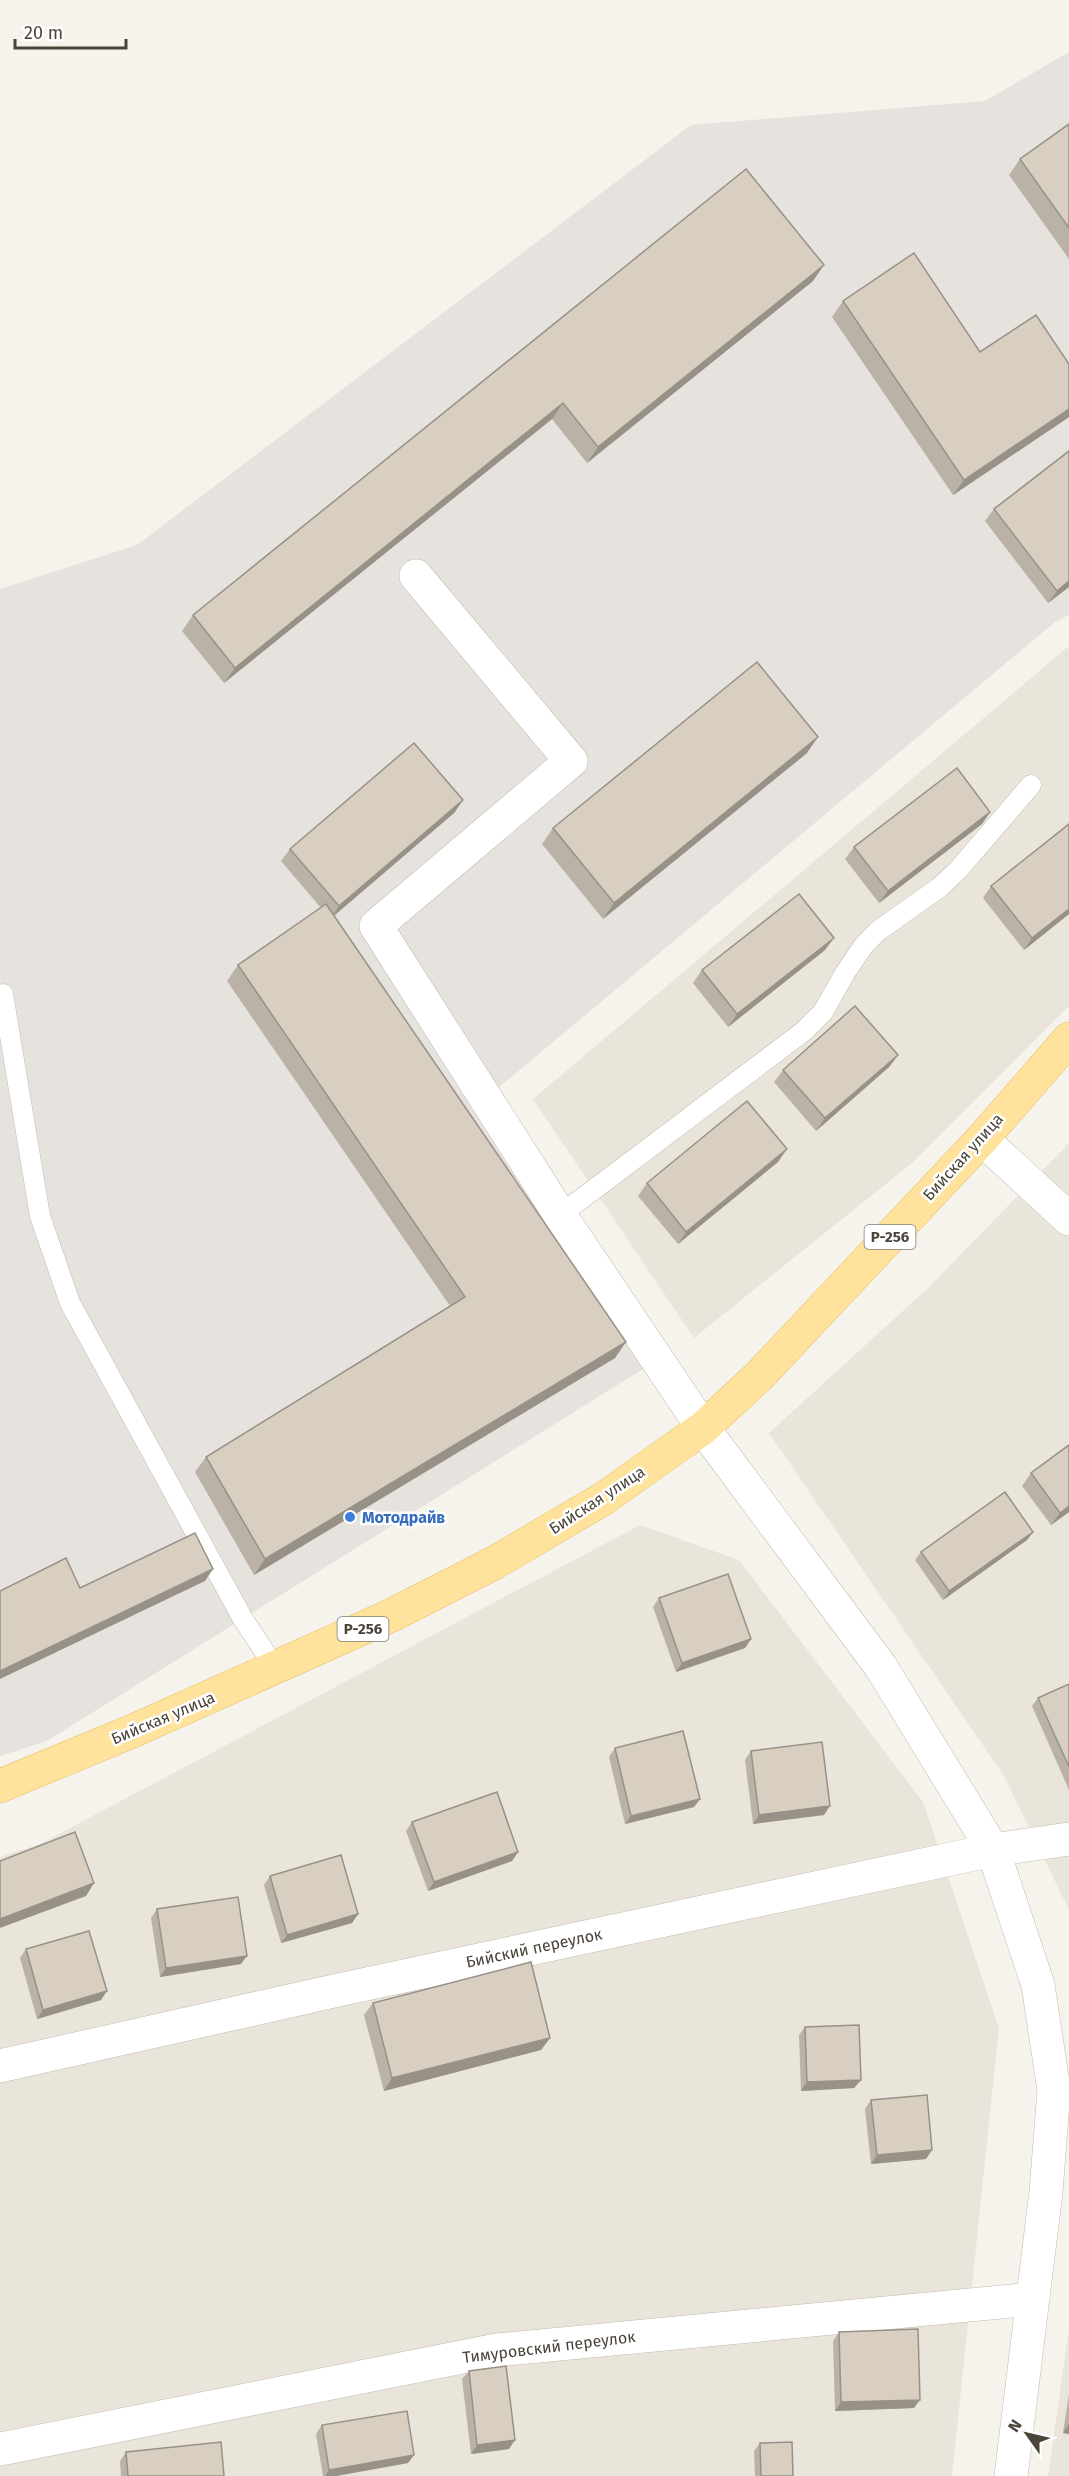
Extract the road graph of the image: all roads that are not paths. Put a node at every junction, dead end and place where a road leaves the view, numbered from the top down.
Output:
1 (416, 576) dead end
2 (1030, 785) dead end
3 (3, 994) dead end
4 (1069, 1038) edge
5 (982, 1138) junction
6 (560, 1215) junction
7 (1069, 1219) edge
8 (703, 1428) junction
9 (276, 1669) junction
10 (2, 1779) edge
11 (1069, 1839) edge
12 (993, 1850) junction
13 (0, 2066) edge
14 (1033, 2299) junction
15 (5, 2450) edge
16 (1011, 2476) edge

1 - 6 street
2 - 6 lane
3 - 9 lane
4 - 5 main road, Бийская улица / Р-256
5 - 7 street
5 - 8 main road, Бийская улица / Р-256
6 - 8 street
8 - 9 main road, Бийская улица / Р-256
8 - 12 street
9 - 10 main road, Бийская улица / Р-256
11 - 12 street, Бийский переулок
12 - 13 street, Бийский переулок
12 - 14 street
14 - 15 street, Тимуровский переулок
14 - 16 street

